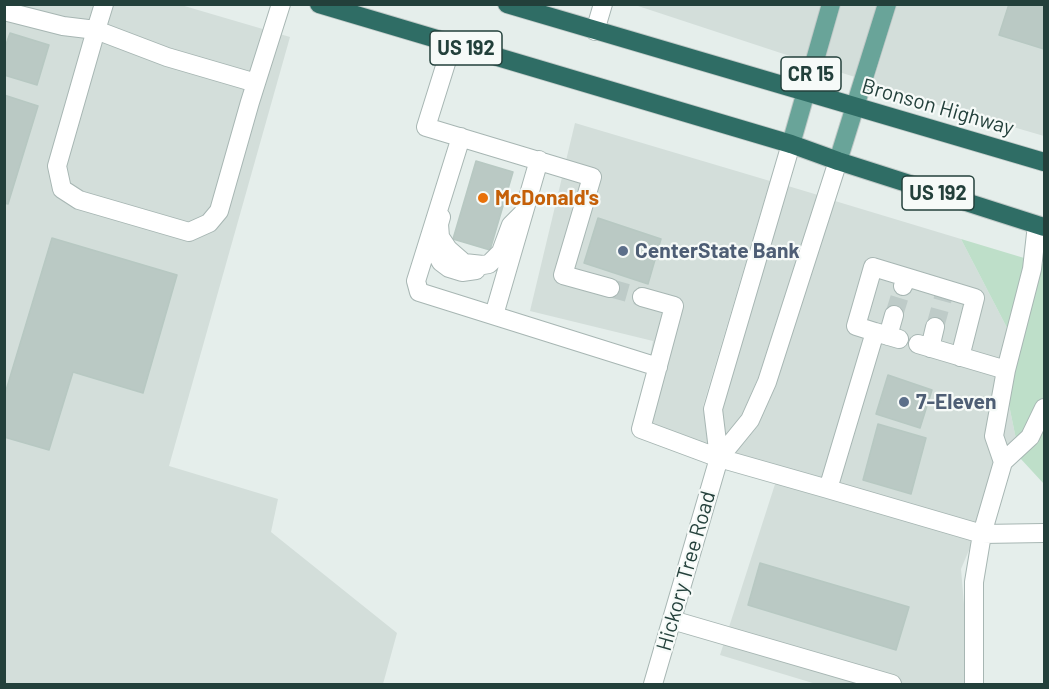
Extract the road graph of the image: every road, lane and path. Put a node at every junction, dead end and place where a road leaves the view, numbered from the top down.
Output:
1 (104, 4) edge
2 (281, 4) edge
3 (319, 4) edge
4 (507, 4) edge
5 (603, 4) edge
6 (831, 4) edge
7 (887, 4) edge
8 (4, 11) edge
9 (96, 30) junction
10 (595, 31) junction
11 (452, 44) junction
12 (256, 83) junction
13 (806, 91) junction
14 (856, 107) junction
15 (461, 137) junction
16 (791, 144) junction
17 (538, 160) junction
18 (838, 161) junction
19 (1044, 162) edge
20 (444, 189) junction
21 (524, 212) junction
22 (1041, 226) edge
23 (610, 288) tunnel mouth
24 (642, 297) tunnel mouth
25 (494, 315) junction
26 (894, 315) tunnel mouth
27 (935, 327) tunnel mouth
28 (888, 335) junction
29 (960, 357) junction
30 (658, 367) junction
31 (1006, 370) junction
32 (1044, 408) edge
33 (719, 458) junction
34 (1003, 462) junction
35 (828, 489) junction
36 (1044, 533) edge
37 (982, 534) junction
38 (672, 620) junction
39 (653, 684) edge
40 (892, 684) edge
41 (974, 684) edge

1 - 9 street
2 - 12 street
3 - 11 highway, US 192
4 - 10 highway, Bronson Highway / US 192
5 - 10 street
6 - 13 main road, CR 15
7 - 14 main road, CR 15
8 - 9 street
9 - 12 street
9 - 12 street
10 - 13 highway, Bronson Highway / US 192
11 - 15 street
11 - 16 highway, US 192
13 - 14 highway, Bronson Highway / US 192
13 - 16 main road, CR 15
14 - 18 main road, CR 15
14 - 19 highway, Bronson Highway / US 192
15 - 17 street
15 - 20 street
16 - 18 highway, US 192
16 - 33 street, Hickory Tree Road
17 - 21 street
17 - 23 street
18 - 22 highway, US 192
18 - 33 street, Hickory Tree Road
20 - 21 street
20 - 25 street
21 - 25 street
22 - 31 street
24 - 30 street
25 - 30 street
26 - 28 street
27 - 29 street
28 - 29 street
28 - 35 street
29 - 31 street
30 - 33 street
31 - 34 street
32 - 34 street
33 - 35 street
33 - 38 street, Hickory Tree Road
34 - 37 street
35 - 37 street
36 - 37 street
37 - 41 street
38 - 39 street, Hickory Tree Road
38 - 40 street

